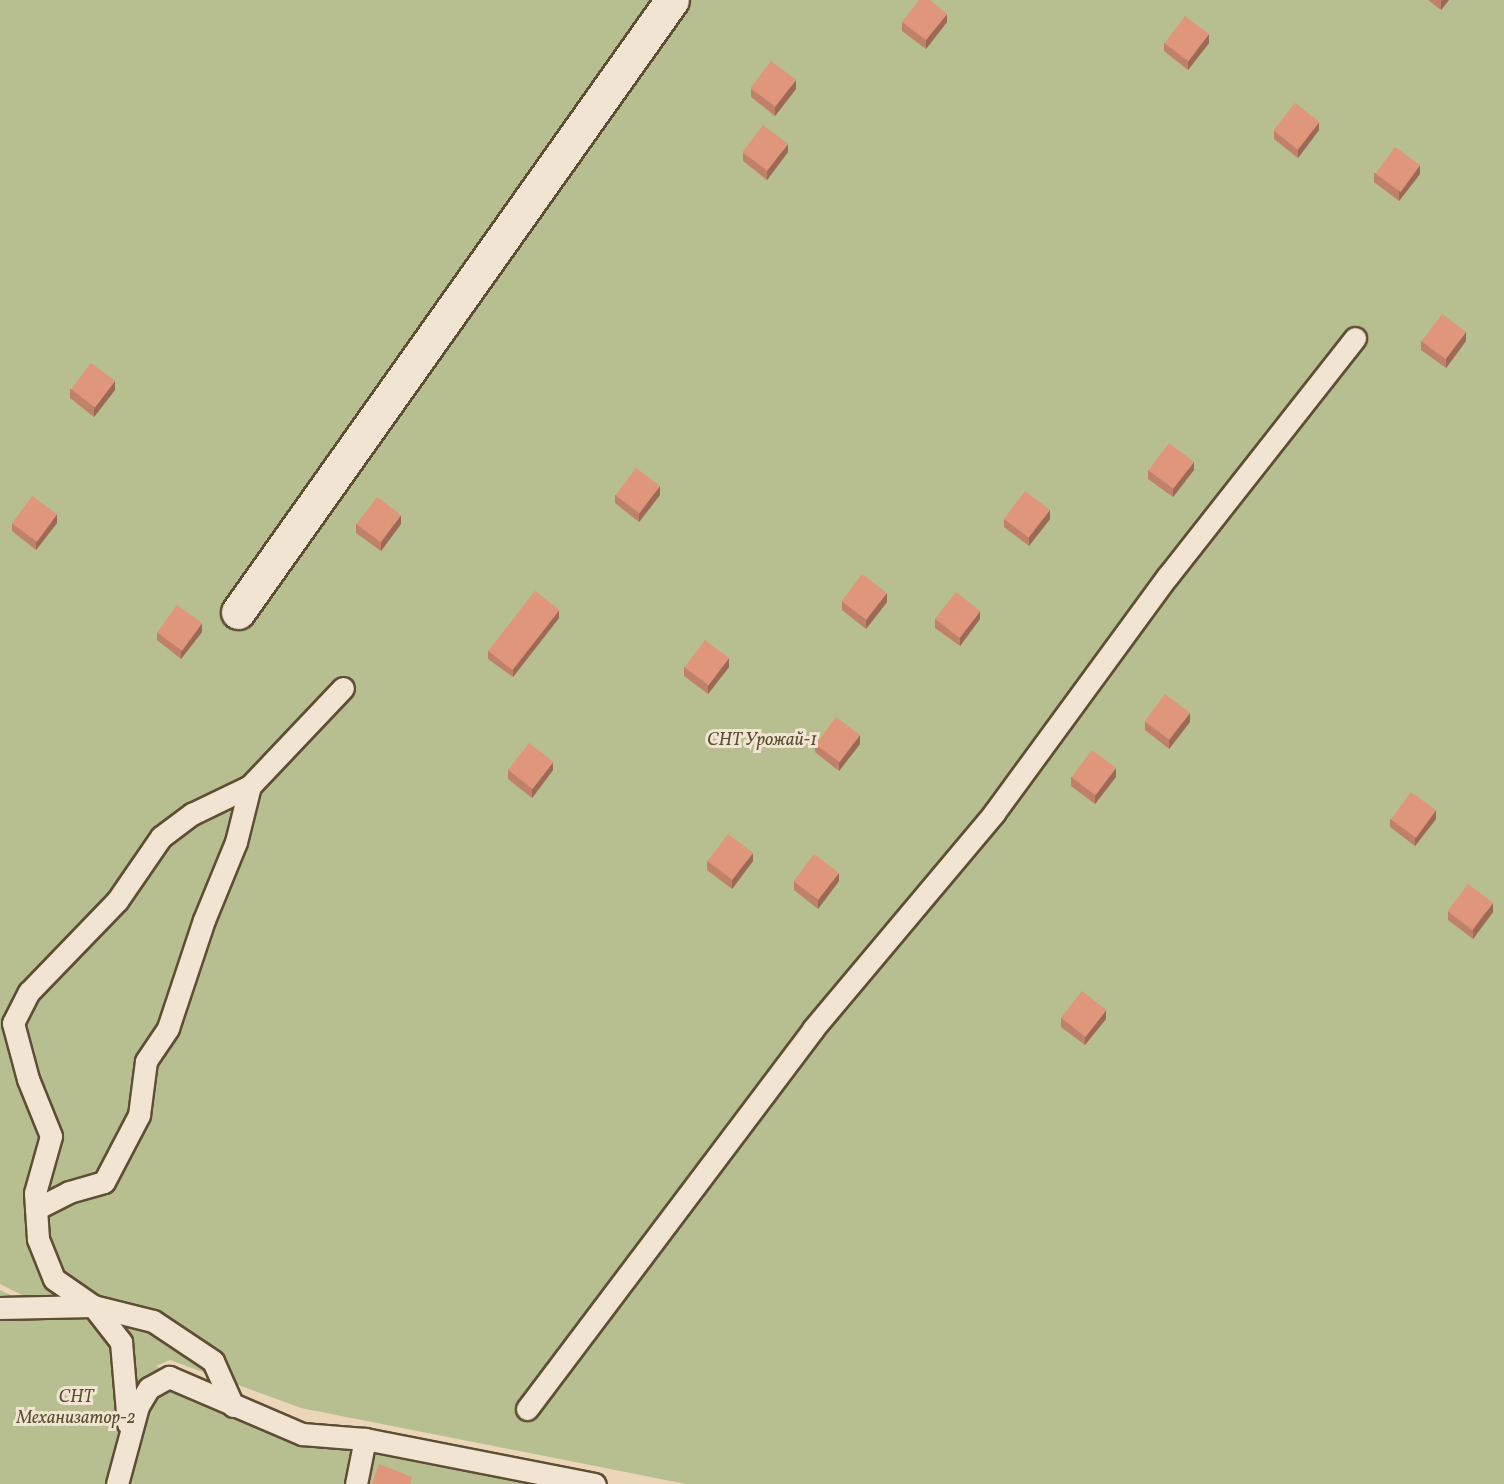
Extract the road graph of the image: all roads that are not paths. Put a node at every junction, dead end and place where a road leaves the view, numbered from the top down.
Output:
1 (672, 0) edge
2 (1355, 338) dead end
3 (238, 612) dead end
4 (343, 688) dead end
5 (250, 786) junction
6 (36, 1209) junction
7 (93, 1306) junction
8 (0, 1308) edge
9 (233, 1407) junction
10 (527, 1409) dead end
11 (365, 1438) junction
12 (129, 1440) junction
13 (117, 1484) edge
14 (356, 1484) edge
15 (595, 1484) edge

1 - 3 street
2 - 10 lane
4 - 5 lane
5 - 6 lane
5 - 6 lane
6 - 7 lane
7 - 8 lane
7 - 9 lane
7 - 12 lane
9 - 11 lane
9 - 12 lane
11 - 14 lane
11 - 15 lane
12 - 13 lane

